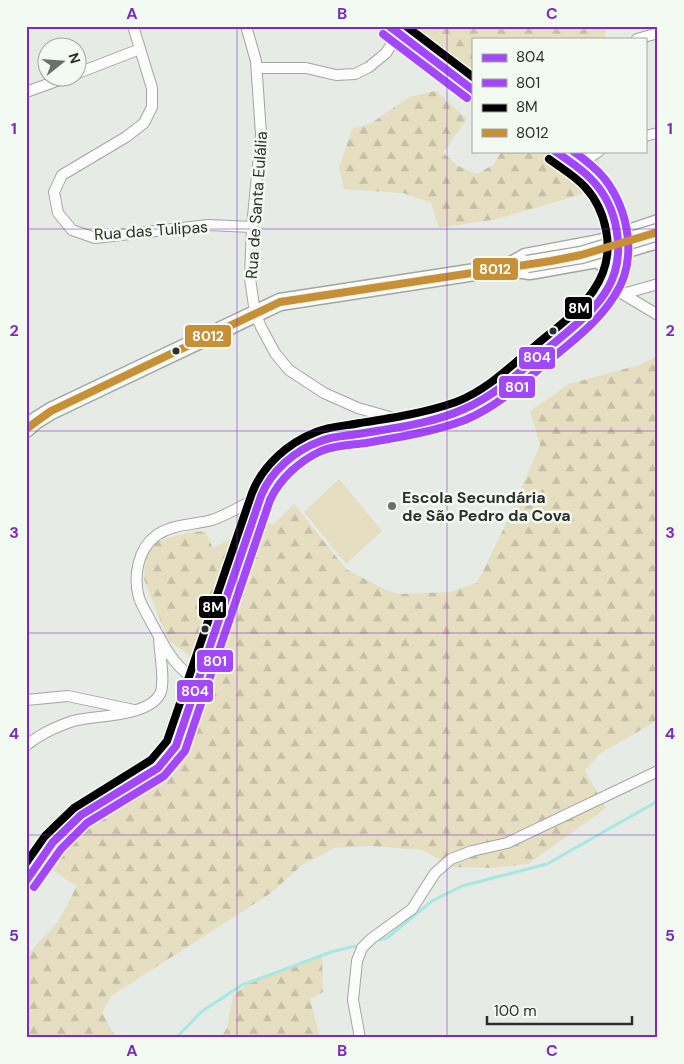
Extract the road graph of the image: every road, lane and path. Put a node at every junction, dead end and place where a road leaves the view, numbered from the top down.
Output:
1 (133, 26) edge
2 (246, 26) edge
3 (394, 30) edge
4 (658, 33) edge
5 (640, 38) edge
6 (140, 49) junction
7 (256, 68) junction
8 (88, 69) edge
9 (38, 88) edge
10 (472, 89) edge
11 (26, 92) edge
12 (556, 152) edge
13 (598, 152) edge
14 (581, 171) junction
15 (658, 221) edge
16 (252, 227) junction
17 (658, 232) edge
18 (617, 234) junction
19 (658, 242) edge
20 (617, 252) junction
21 (597, 261) junction
22 (500, 268) junction
23 (610, 282) junction
24 (658, 284) edge
25 (623, 294) junction
26 (255, 313) junction
27 (658, 315) edge
28 (28, 424) edge
29 (398, 427) junction
30 (260, 496) junction
31 (159, 636) junction
32 (199, 680) junction
33 (26, 700) edge
34 (136, 710) junction
35 (26, 746) edge
36 (658, 771) edge
37 (26, 881) edge
38 (360, 1038) edge

1 - 6 street, Rua das Tulipas
2 - 7 street, Rua de Santa Eulália
3 - 7 street
3 - 10 street
4 - 5 street
6 - 8 street
6 - 16 street, Rua das Tulipas
7 - 16 street, Rua de Santa Eulália
9 - 11 street
12 - 14 street
13 - 14 street
14 - 18 street
15 - 18 street
16 - 26 street, Rua de Santa Eulália
17 - 22 main road, bridge
18 - 20 street
18 - 22 street
19 - 20 street
20 - 21 street
20 - 23 street
21 - 22 street
21 - 23 street
22 - 26 main road
23 - 25 street
23 - 29 street
24 - 25 street
25 - 27 street
26 - 28 main road
26 - 29 street, Rua de Santa Eulália
29 - 30 street
30 - 31 street
30 - 32 street
31 - 32 street
31 - 34 street
32 - 37 street
33 - 34 street
34 - 35 street
36 - 38 street

